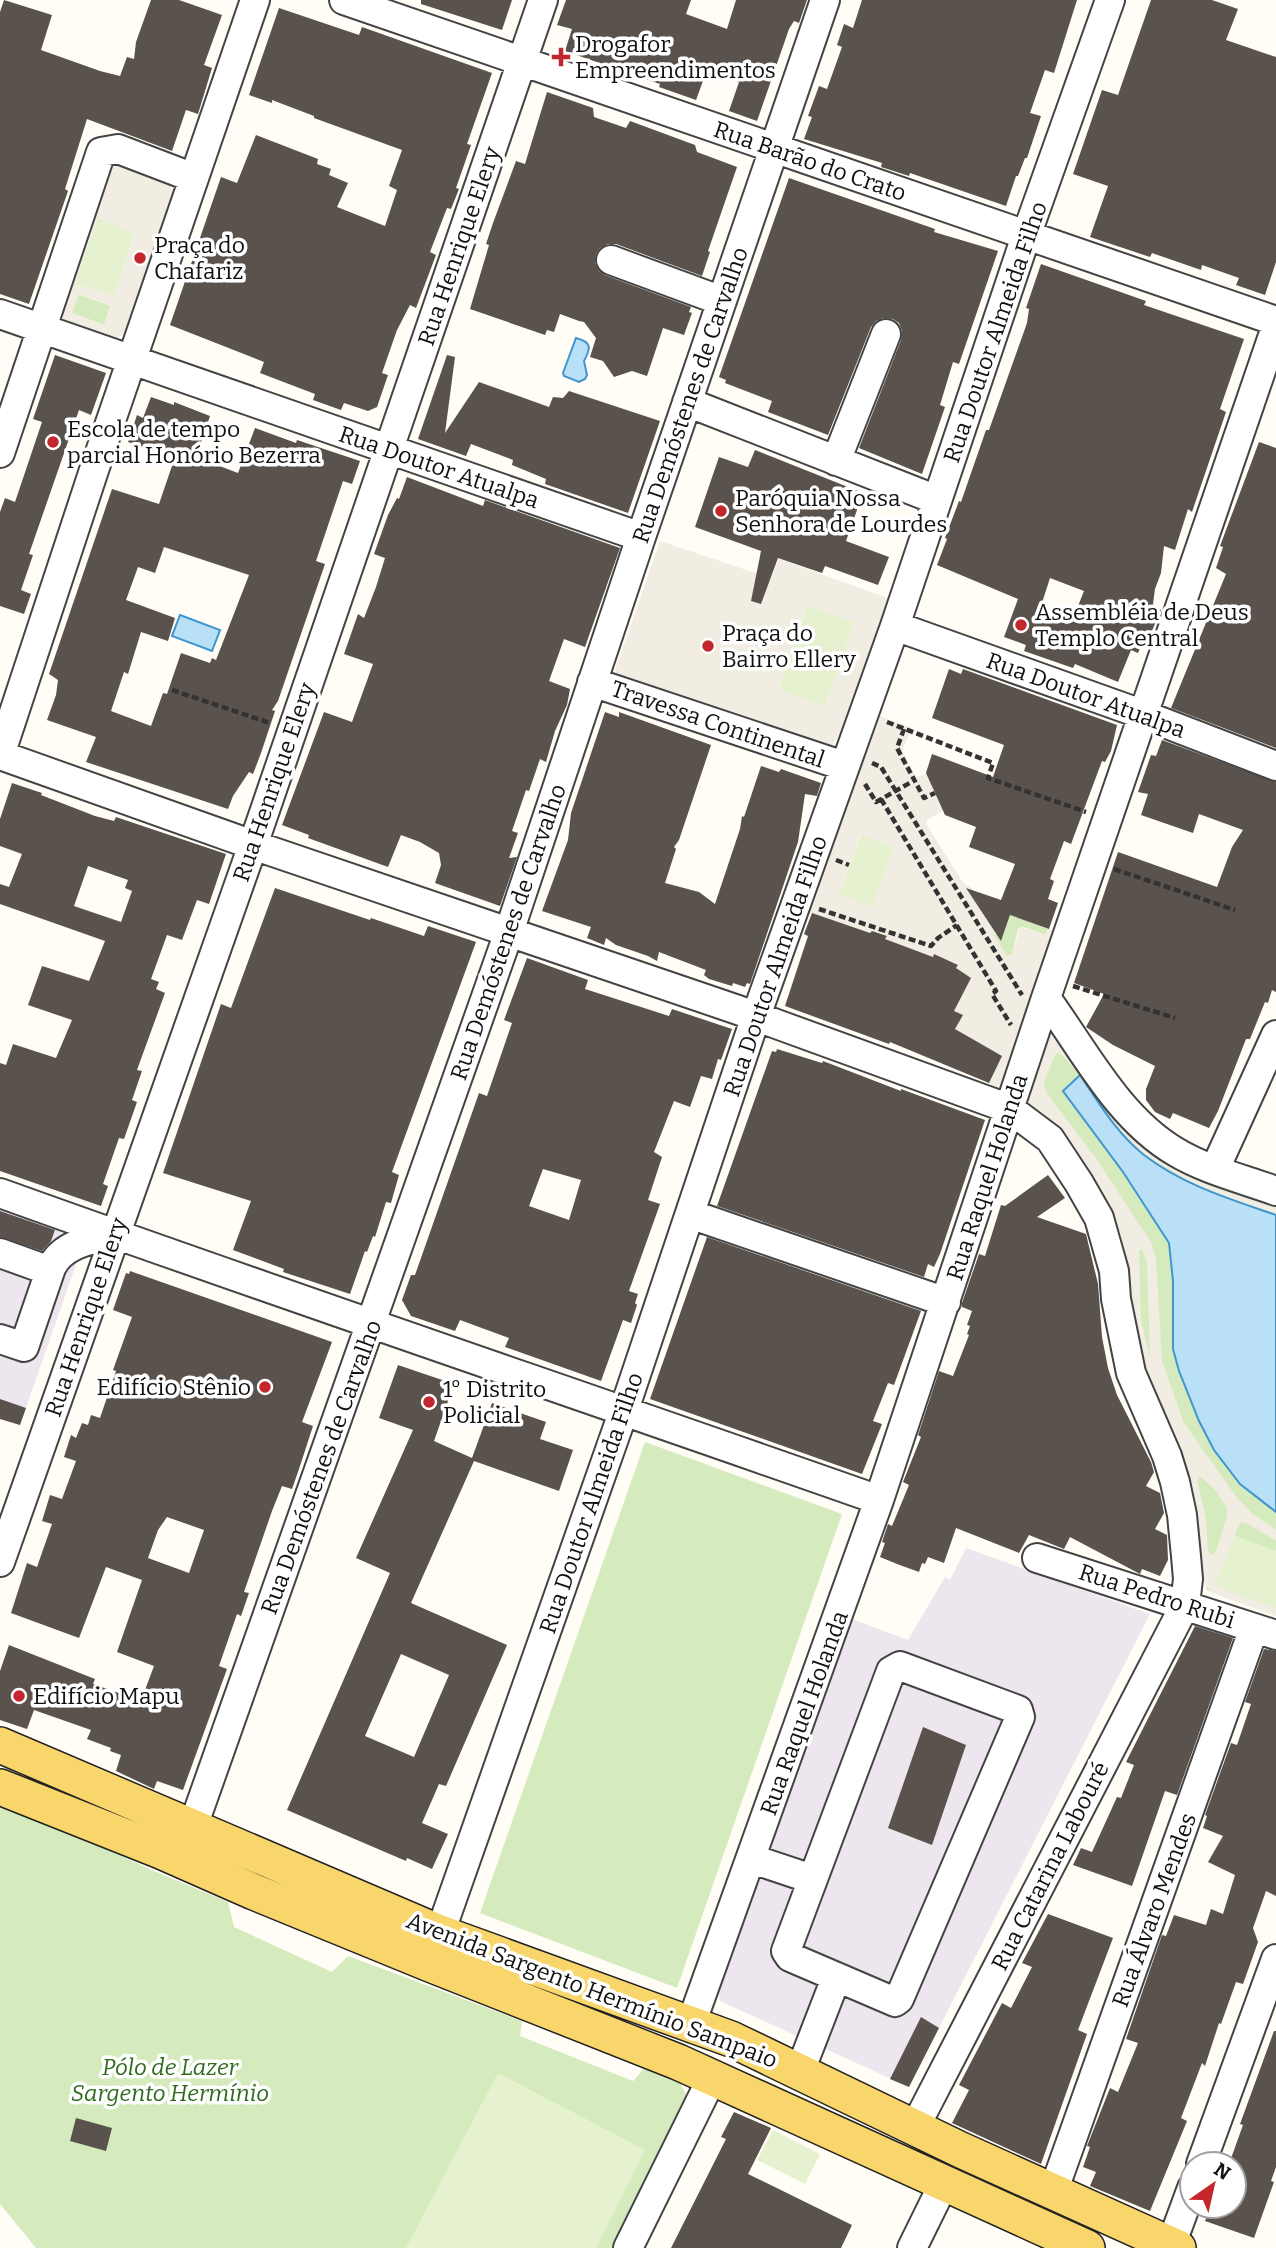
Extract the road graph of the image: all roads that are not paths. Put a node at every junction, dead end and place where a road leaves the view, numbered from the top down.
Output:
1 (255, 0) edge
2 (344, 0) edge
3 (543, 0) edge
4 (825, 0) edge
5 (1111, 0) edge
6 (521, 62) junction
7 (774, 149) junction
8 (194, 178) junction
9 (1026, 236) junction
10 (611, 260) dead end
11 (722, 301) junction
12 (0, 314) edge
13 (1276, 321) edge
14 (40, 327) junction
15 (1276, 327) edge
16 (887, 334) dead end
17 (132, 360) junction
18 (687, 402) junction
19 (389, 449) junction
20 (0, 453) edge
21 (836, 461) junction
22 (937, 500) junction
23 (641, 537) junction
24 (895, 626) junction
25 (592, 682) junction
26 (1144, 715) junction
27 (0, 755) edge
28 (1276, 766) edge
29 (858, 769) junction
30 (253, 845) junction
31 (509, 932) junction
32 (1049, 992) junction
33 (756, 1016) junction
34 (1276, 1035) edge
35 (1010, 1109) junction
36 (1215, 1169) junction
37 (1276, 1191) edge
38 (0, 1193) edge
39 (690, 1214) junction
40 (114, 1234) junction
41 (0, 1253) edge
42 (50, 1271) junction
43 (946, 1302) junction
44 (372, 1325) junction
45 (0, 1339) edge
46 (624, 1410) junction
47 (879, 1500) junction
48 (1037, 1558) dead end
49 (0, 1562) edge
50 (1185, 1605) junction
51 (1265, 1631) edge
52 (0, 1745) edge
53 (0, 1787) edge
54 (193, 1826) junction
55 (752, 1858) junction
56 (181, 1860) junction
57 (812, 1879) junction
58 (440, 1933) junction
59 (1276, 1959) edge
60 (836, 1978) junction
61 (691, 2024) junction
62 (800, 2071) junction
63 (712, 2078) junction
64 (915, 2127) junction
65 (1206, 2150) edge
66 (944, 2183) junction
67 (1054, 2192) junction
68 (1182, 2220) edge
69 (1174, 2247) edge
70 (628, 2248) edge
71 (912, 2248) edge
72 (1087, 2248) edge

1 - 8 street
2 - 6 street, Rua Barão do Crato
3 - 6 street, Rua Henrique Elery
4 - 7 street, Rua Demóstenes de Carvalho
5 - 9 street, Rua Doutor Almeida Filho
6 - 7 street, Rua Barão do Crato
6 - 19 street, Rua Henrique Elery
7 - 9 street, Rua Barão do Crato
7 - 11 street, Rua Demóstenes de Carvalho
8 - 14 street
8 - 17 street
9 - 13 street, Rua Barão do Crato
9 - 22 street, Rua Doutor Almeida Filho
10 - 11 street
11 - 18 street, Rua Demóstenes de Carvalho
12 - 14 street, Rua Doutor Atualpa
14 - 17 street, Rua Doutor Atualpa
14 - 20 street
15 - 26 street, Rua Raquel Holanda
16 - 21 street
17 - 19 street, Rua Doutor Atualpa
17 - 27 street
18 - 21 street
18 - 23 street, Rua Demóstenes de Carvalho
19 - 23 street, Rua Doutor Atualpa
19 - 30 street, Rua Henrique Elery
21 - 22 street
22 - 24 street, Rua Doutor Almeida Filho
23 - 25 street, Rua Demóstenes de Carvalho
24 - 26 street, Rua Doutor Atualpa
24 - 29 street, Rua Doutor Almeida Filho
25 - 29 street, Travessa Continental
25 - 31 street, Rua Demóstenes de Carvalho
26 - 28 street, Rua Doutor Atualpa
26 - 32 street, Rua Raquel Holanda
27 - 30 street
29 - 33 street, Rua Doutor Almeida Filho
30 - 31 street
30 - 40 street, Rua Henrique Elery
31 - 33 street
31 - 44 street, Rua Demóstenes de Carvalho
32 - 35 street, Rua Raquel Holanda
32 - 36 street
33 - 35 street
33 - 39 street, Rua Doutor Almeida Filho
34 - 36 street
35 - 43 street, Rua Raquel Holanda
35 - 50 street
36 - 37 street
38 - 40 street
39 - 43 street
39 - 46 street, Rua Doutor Almeida Filho
40 - 42 street
40 - 44 street
40 - 49 street, Rua Henrique Elery
41 - 42 street
42 - 45 street
43 - 47 street, Rua Raquel Holanda
44 - 46 street
44 - 54 street, Rua Demóstenes de Carvalho
46 - 47 street
46 - 58 street, Rua Doutor Almeida Filho
47 - 55 street, Rua Raquel Holanda
48 - 50 street, Rua Pedro Rubi
50 - 51 street, Rua Pedro Rubi
50 - 64 street, Rua Catarina Labouré
51 - 67 street, Rua Álvaro Mendes
52 - 54 main road, Avenida Sargento Hermínio Sampaio
53 - 56 main road, Avenida Sargento Hermínio Sampaio
54 - 56 street, Rua Demóstenes de Carvalho
54 - 58 main road, Avenida Sargento Hermínio Sampaio
55 - 57 street
55 - 61 street, Rua Raquel Holanda
56 - 63 main road, Avenida Sargento Hermínio Sampaio
57 - 60 street
57 - 60 street
58 - 61 main road, Avenida Sargento Hermínio Sampaio
59 - 65 street
60 - 62 street
61 - 62 main road, Avenida Sargento Hermínio Sampaio
62 - 64 main road, Avenida Sargento Hermínio Sampaio
63 - 66 main road, Avenida Sargento Hermínio Sampaio
63 - 70 street
64 - 67 main road, Avenida Sargento Hermínio Sampaio
66 - 71 street
66 - 72 main road, Avenida Sargento Hermínio Sampaio
67 - 69 main road, Avenida Sargento Hermínio Sampaio
68 - 69 street

